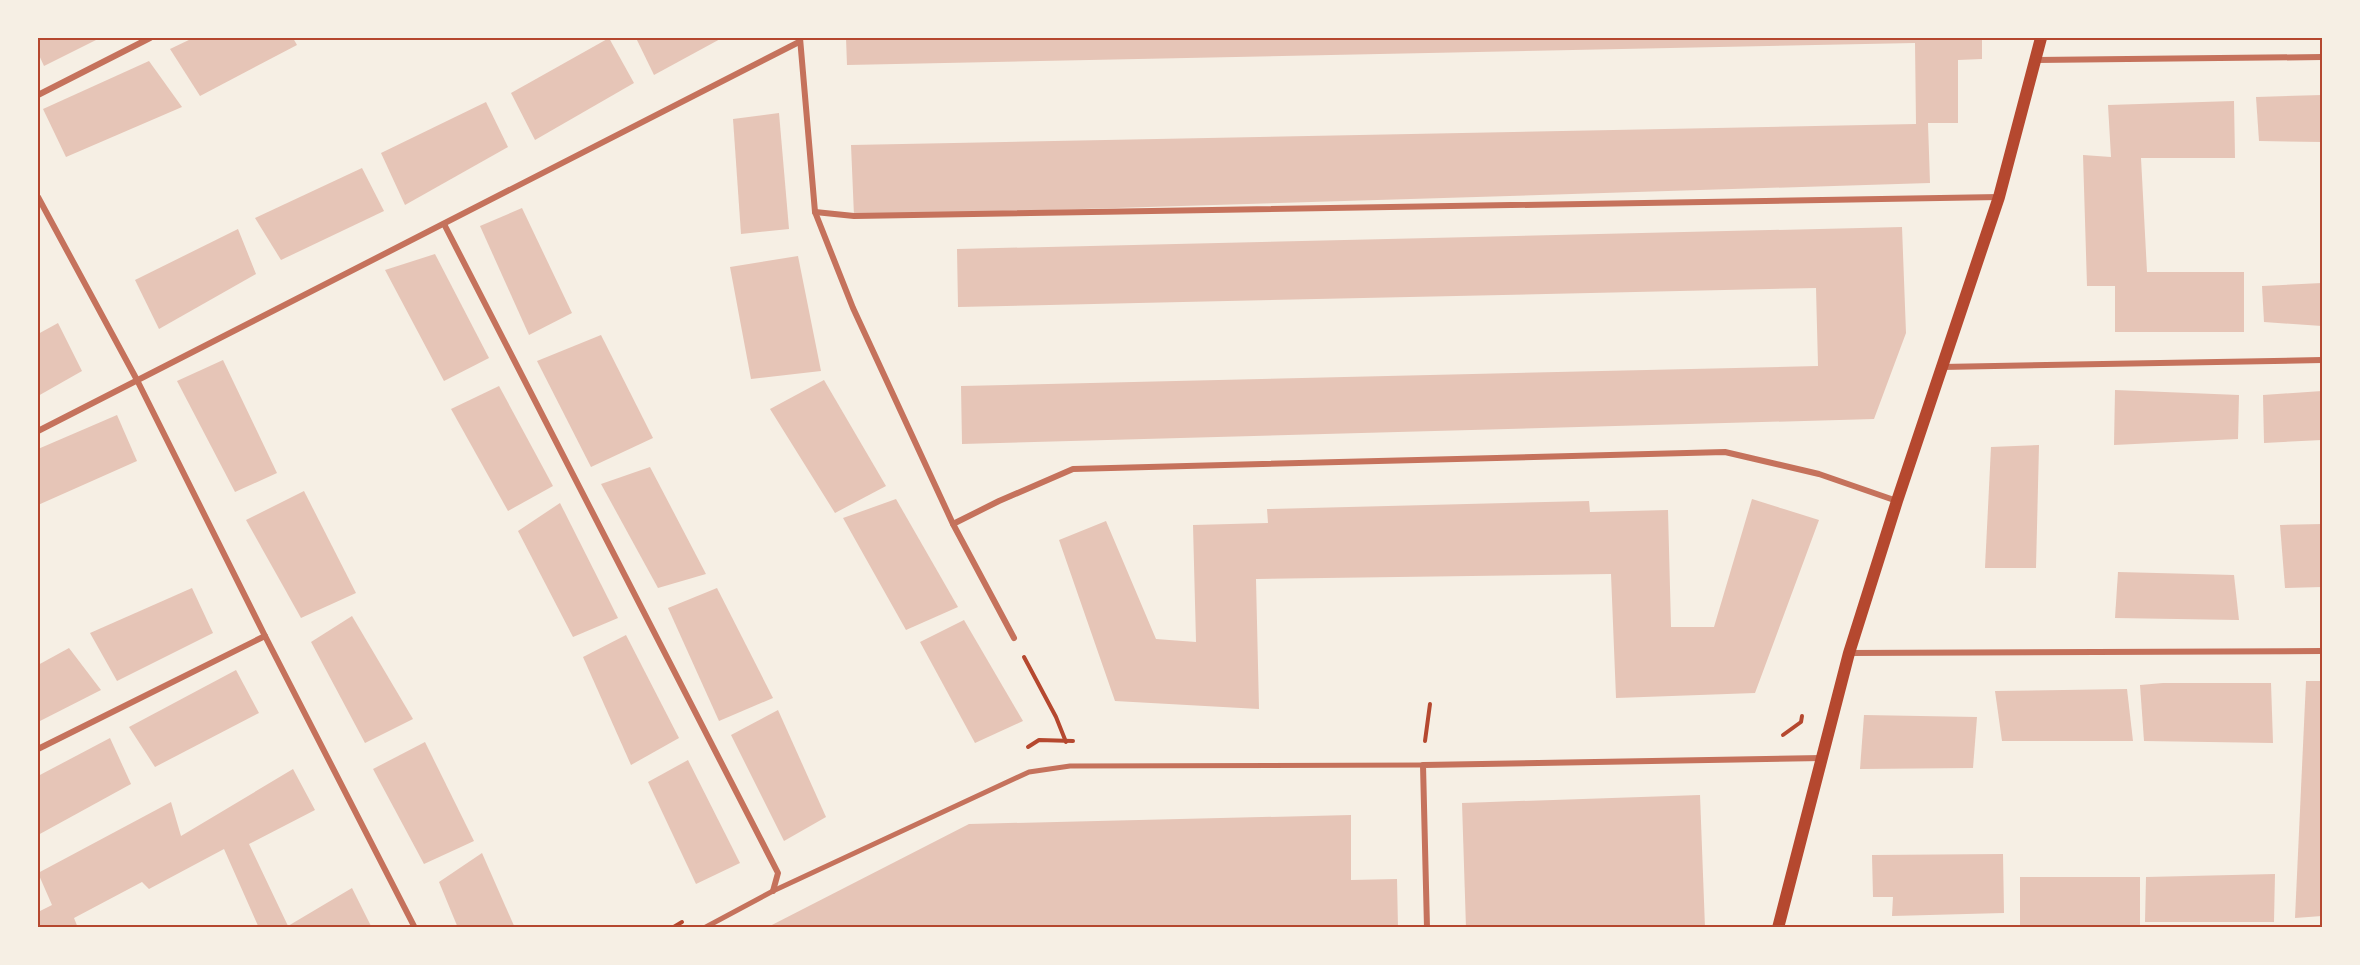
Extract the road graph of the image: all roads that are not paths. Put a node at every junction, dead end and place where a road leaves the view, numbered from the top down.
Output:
1 (150, 38) edge
2 (2041, 38) edge
3 (799, 40) edge
4 (2322, 57) edge
5 (2036, 60) junction
6 (38, 95) edge
7 (38, 197) edge
8 (1999, 197) junction
9 (815, 212) junction
10 (444, 224) junction
11 (2322, 360) edge
12 (1942, 367) junction
13 (137, 380) junction
14 (38, 431) edge
15 (1897, 501) junction
16 (953, 524) junction
17 (265, 636) junction
18 (1014, 638) road end
19 (2322, 651) edge
20 (1849, 653) junction
21 (38, 749) edge
22 (1822, 758) junction
23 (1423, 765) junction
24 (773, 891) junction
25 (415, 927) edge
26 (704, 927) edge
27 (1427, 927) edge
28 (1778, 927) edge

1 - 6 street
2 - 5 main road
3 - 9 street
3 - 10 street
4 - 5 street
5 - 8 main road
7 - 13 street
8 - 9 street
8 - 12 main road
9 - 16 street
10 - 13 street
10 - 24 street
11 - 12 street
12 - 15 main road
13 - 14 street
13 - 17 street
15 - 16 street
15 - 20 main road
16 - 18 street
17 - 21 street
17 - 25 street
19 - 20 street
20 - 22 main road
22 - 23 street
22 - 28 main road
23 - 24 street
23 - 27 street
24 - 26 street

